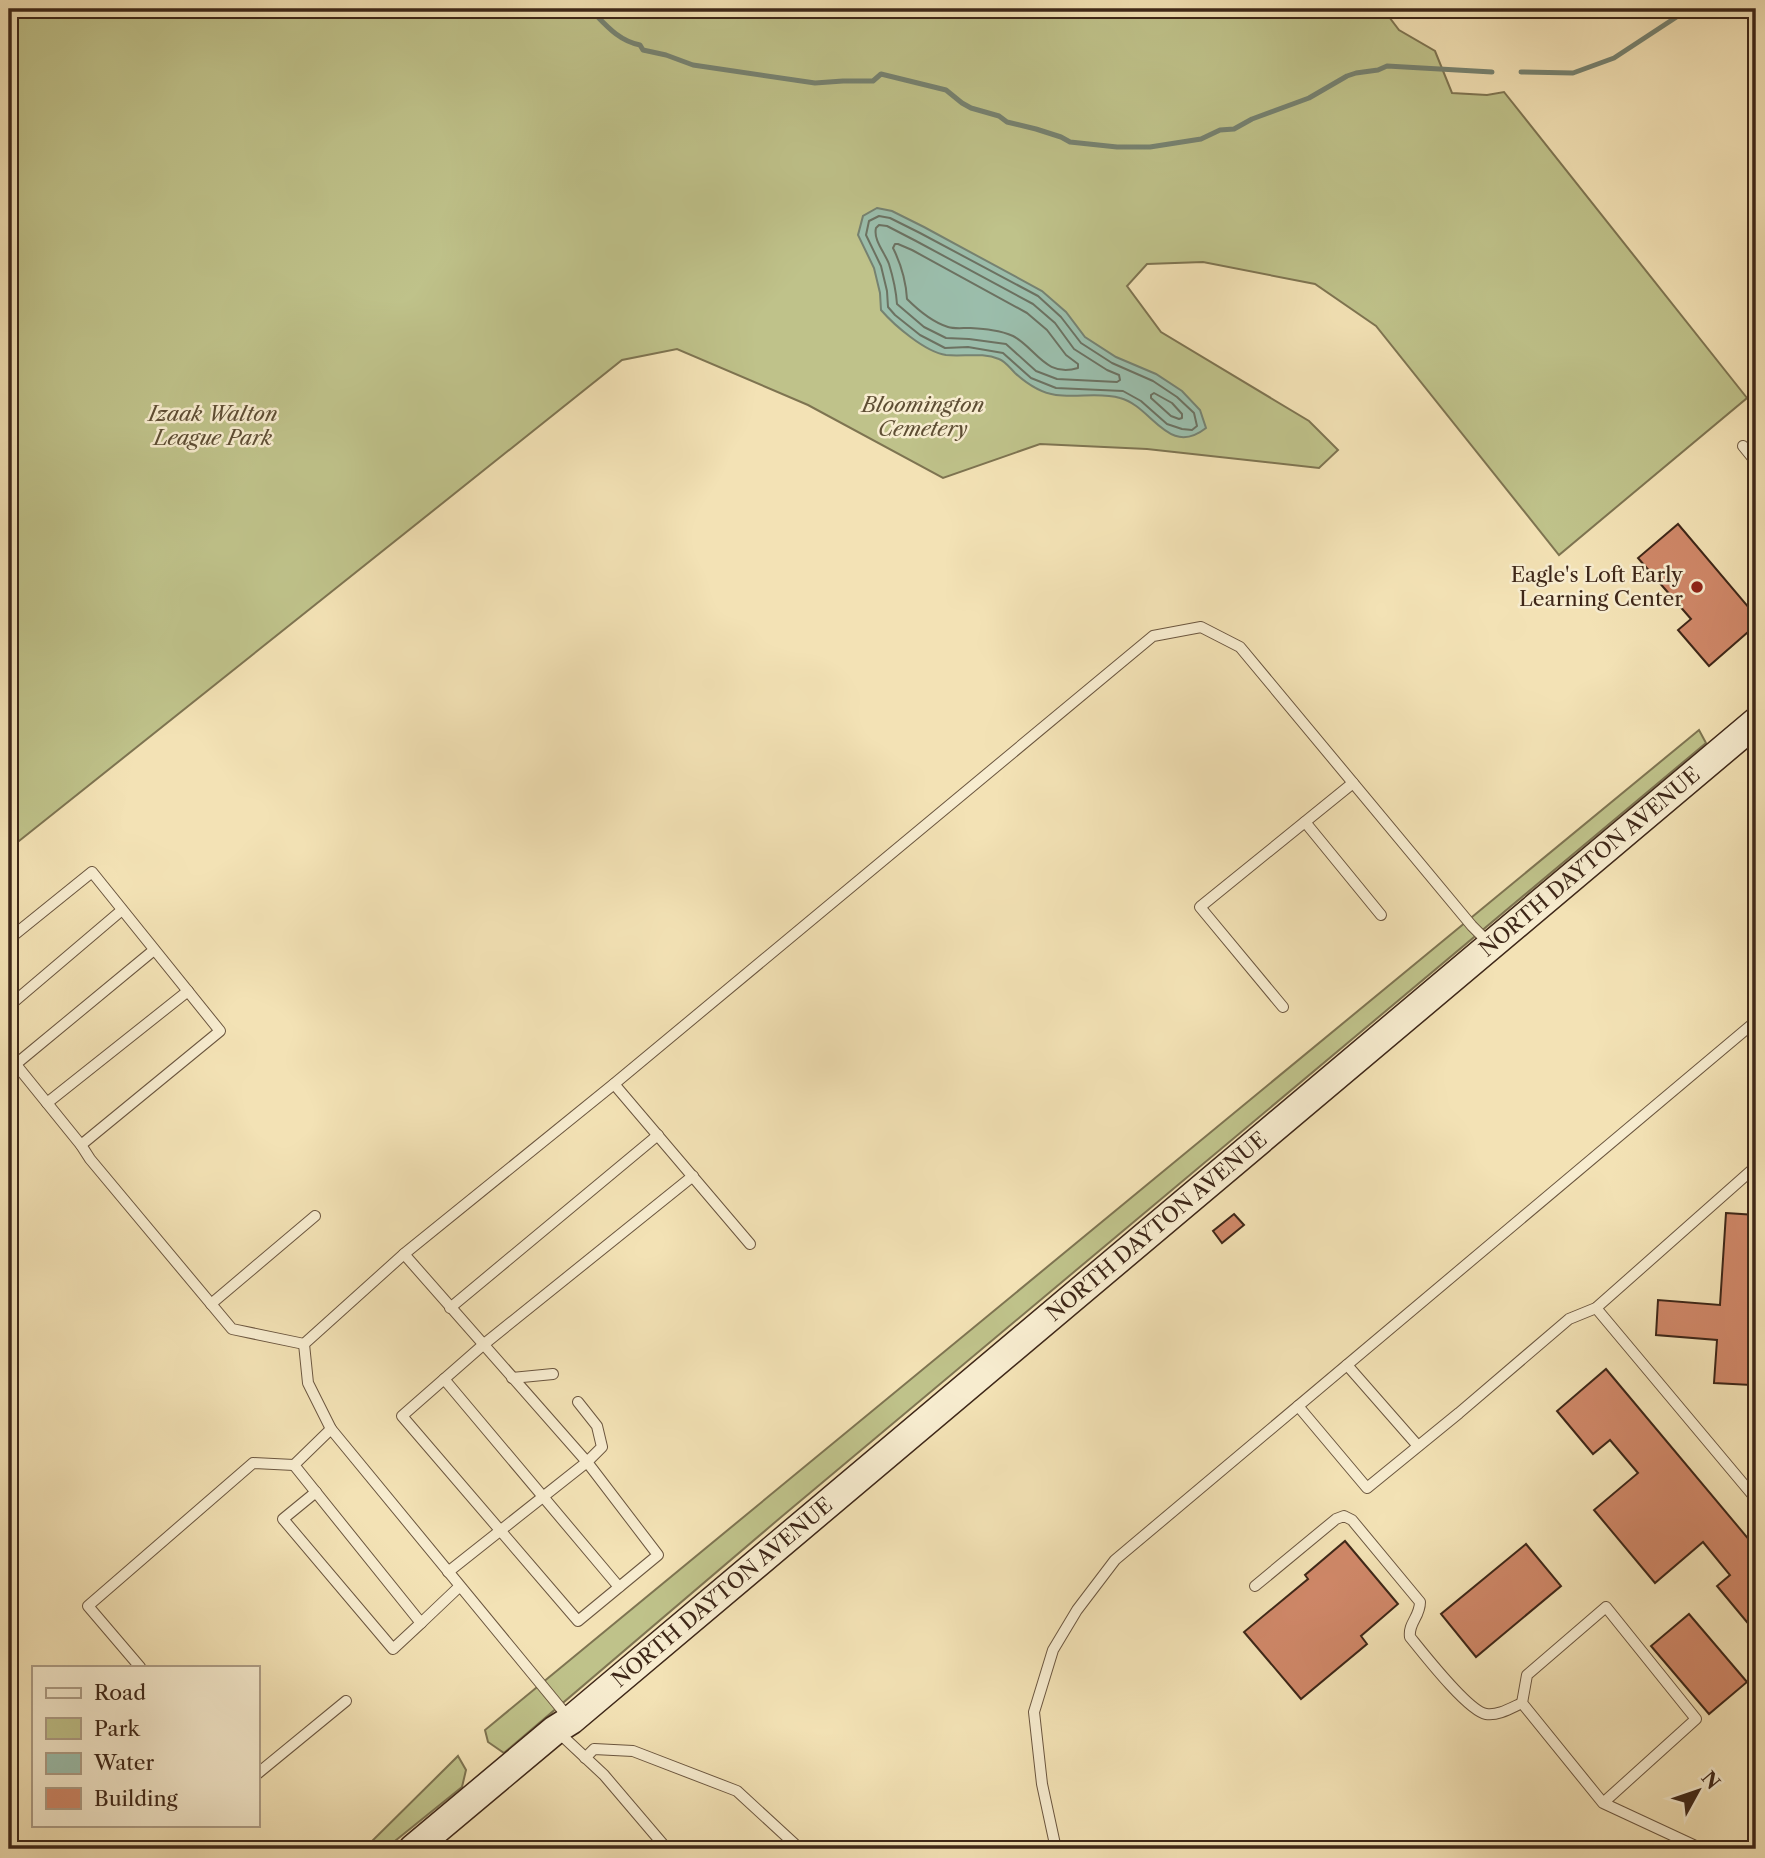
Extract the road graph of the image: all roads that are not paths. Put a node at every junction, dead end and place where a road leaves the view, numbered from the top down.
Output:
1 (1743, 446) dead end
2 (1756, 462) edge
3 (1756, 722) edge
4 (1353, 783) junction
5 (1305, 822) junction
6 (122, 910) junction
7 (1381, 915) dead end
8 (9, 939) edge
9 (1490, 945) junction
10 (155, 950) junction
11 (188, 991) junction
12 (9, 1006) edge
13 (1283, 1007) dead end
14 (1756, 1021) edge
15 (12, 1060) edge
16 (614, 1084) junction
17 (47, 1103) junction
18 (658, 1135) junction
19 (81, 1144) junction
20 (1756, 1168) edge
21 (693, 1176) junction
22 (316, 1216) dead end
23 (750, 1244) dead end
24 (404, 1254) junction
25 (211, 1304) junction
26 (450, 1308) junction
27 (1596, 1308) junction
28 (304, 1344) junction
29 (483, 1345) junction
30 (1347, 1364) junction
31 (553, 1374) dead end
32 (512, 1378) junction
33 (444, 1379) junction
34 (578, 1402) dead end
35 (1298, 1406) junction
36 (331, 1429) junction
37 (1418, 1446) junction
38 (587, 1462) junction
39 (294, 1465) junction
40 (316, 1492) junction
41 (543, 1497) junction
42 (1756, 1499) edge
43 (501, 1531) junction
44 (448, 1572) junction
45 (460, 1586) junction
46 (1255, 1586) dead end
47 (619, 1587) junction
48 (421, 1623) junction
49 (139, 1666) edge
50 (346, 1701) dead end
51 (1521, 1703) junction
52 (563, 1725) junction
53 (585, 1758) junction
54 (259, 1772) edge
55 (1603, 1803) junction
56 (413, 1849) edge
57 (667, 1849) edge
58 (800, 1849) edge
59 (1056, 1849) edge
60 (1702, 1849) edge

1 - 2 lane
3 - 9 main road, NORTH DAYTON AVENUE
4 - 5 lane
4 - 9 lane
4 - 16 lane
5 - 7 lane
5 - 13 lane
6 - 8 lane
6 - 10 lane
6 - 12 lane
9 - 52 main road, NORTH DAYTON AVENUE
10 - 11 lane
10 - 15 lane
11 - 17 lane
11 - 19 lane
14 - 30 lane
15 - 17 lane
16 - 18 lane
16 - 24 lane
17 - 19 lane
18 - 21 lane
18 - 26 lane
19 - 25 lane
20 - 27 lane
21 - 23 lane
21 - 29 lane
22 - 25 lane
24 - 26 lane
24 - 28 lane
25 - 28 lane
26 - 29 lane
27 - 37 lane
27 - 42 lane
28 - 36 lane
29 - 32 lane
29 - 33 lane
30 - 35 lane
30 - 37 lane
31 - 32 lane
32 - 38 lane
33 - 41 lane
33 - 43 lane
34 - 38 lane
35 - 37 lane
35 - 59 lane
36 - 39 lane
36 - 44 lane
38 - 41 lane
38 - 47 lane
39 - 40 lane
39 - 49 lane
40 - 48 lane
40 - 48 lane
41 - 43 lane
41 - 47 lane
43 - 44 lane
43 - 47 lane
44 - 45 lane
45 - 48 lane
45 - 52 lane
46 - 51 lane
50 - 54 lane
51 - 55 lane
51 - 55 lane
52 - 53 lane
52 - 56 main road, NORTH DAYTON AVENUE
53 - 57 lane
53 - 58 lane
55 - 60 lane

